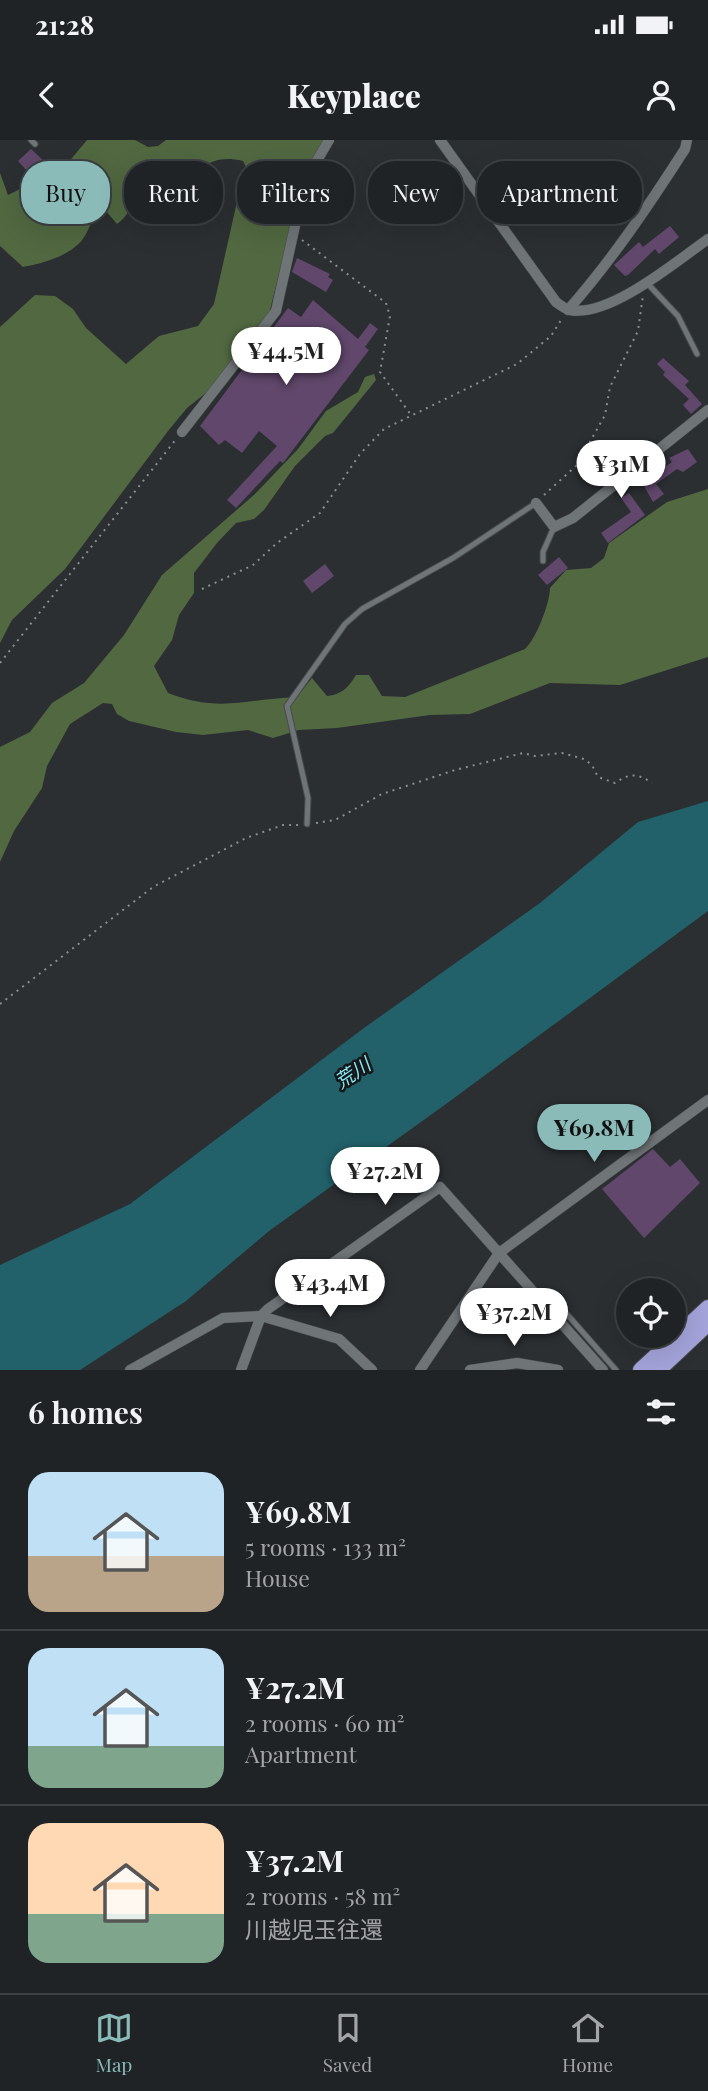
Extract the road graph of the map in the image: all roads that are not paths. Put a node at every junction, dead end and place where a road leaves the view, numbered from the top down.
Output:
1 (329, 140) edge
2 (440, 140) edge
3 (687, 140) edge
4 (708, 240) edge
5 (645, 284) junction
6 (568, 310) junction
7 (697, 354) dead end
8 (708, 410) edge
9 (182, 432) road end
10 (536, 503) joint
11 (554, 527) junction
12 (543, 561) dead end
13 (307, 824) road end
14 (708, 1100) edge
15 (499, 1253) junction
16 (543, 1303) junction
17 (708, 1308) edge
18 (261, 1316) junction
19 (708, 1323) edge
20 (130, 1370) edge
21 (241, 1370) edge
22 (372, 1370) edge
23 (420, 1370) edge
24 (470, 1370) edge
25 (558, 1370) edge
26 (603, 1370) edge
27 (616, 1370) edge
28 (641, 1370) edge
29 (658, 1370) edge

1 - 9 street
2 - 6 street
3 - 6 street
4 - 5 street
5 - 6 street
5 - 7 lane
8 - 11 street
10 - 11 street
10 - 13 lane
11 - 12 lane
14 - 15 street
15 - 16 street
15 - 18 street
15 - 23 street
16 - 26 street
16 - 27 lane
17 - 28 highway
18 - 20 street
18 - 21 street
18 - 22 street
19 - 29 highway
24 - 25 street

